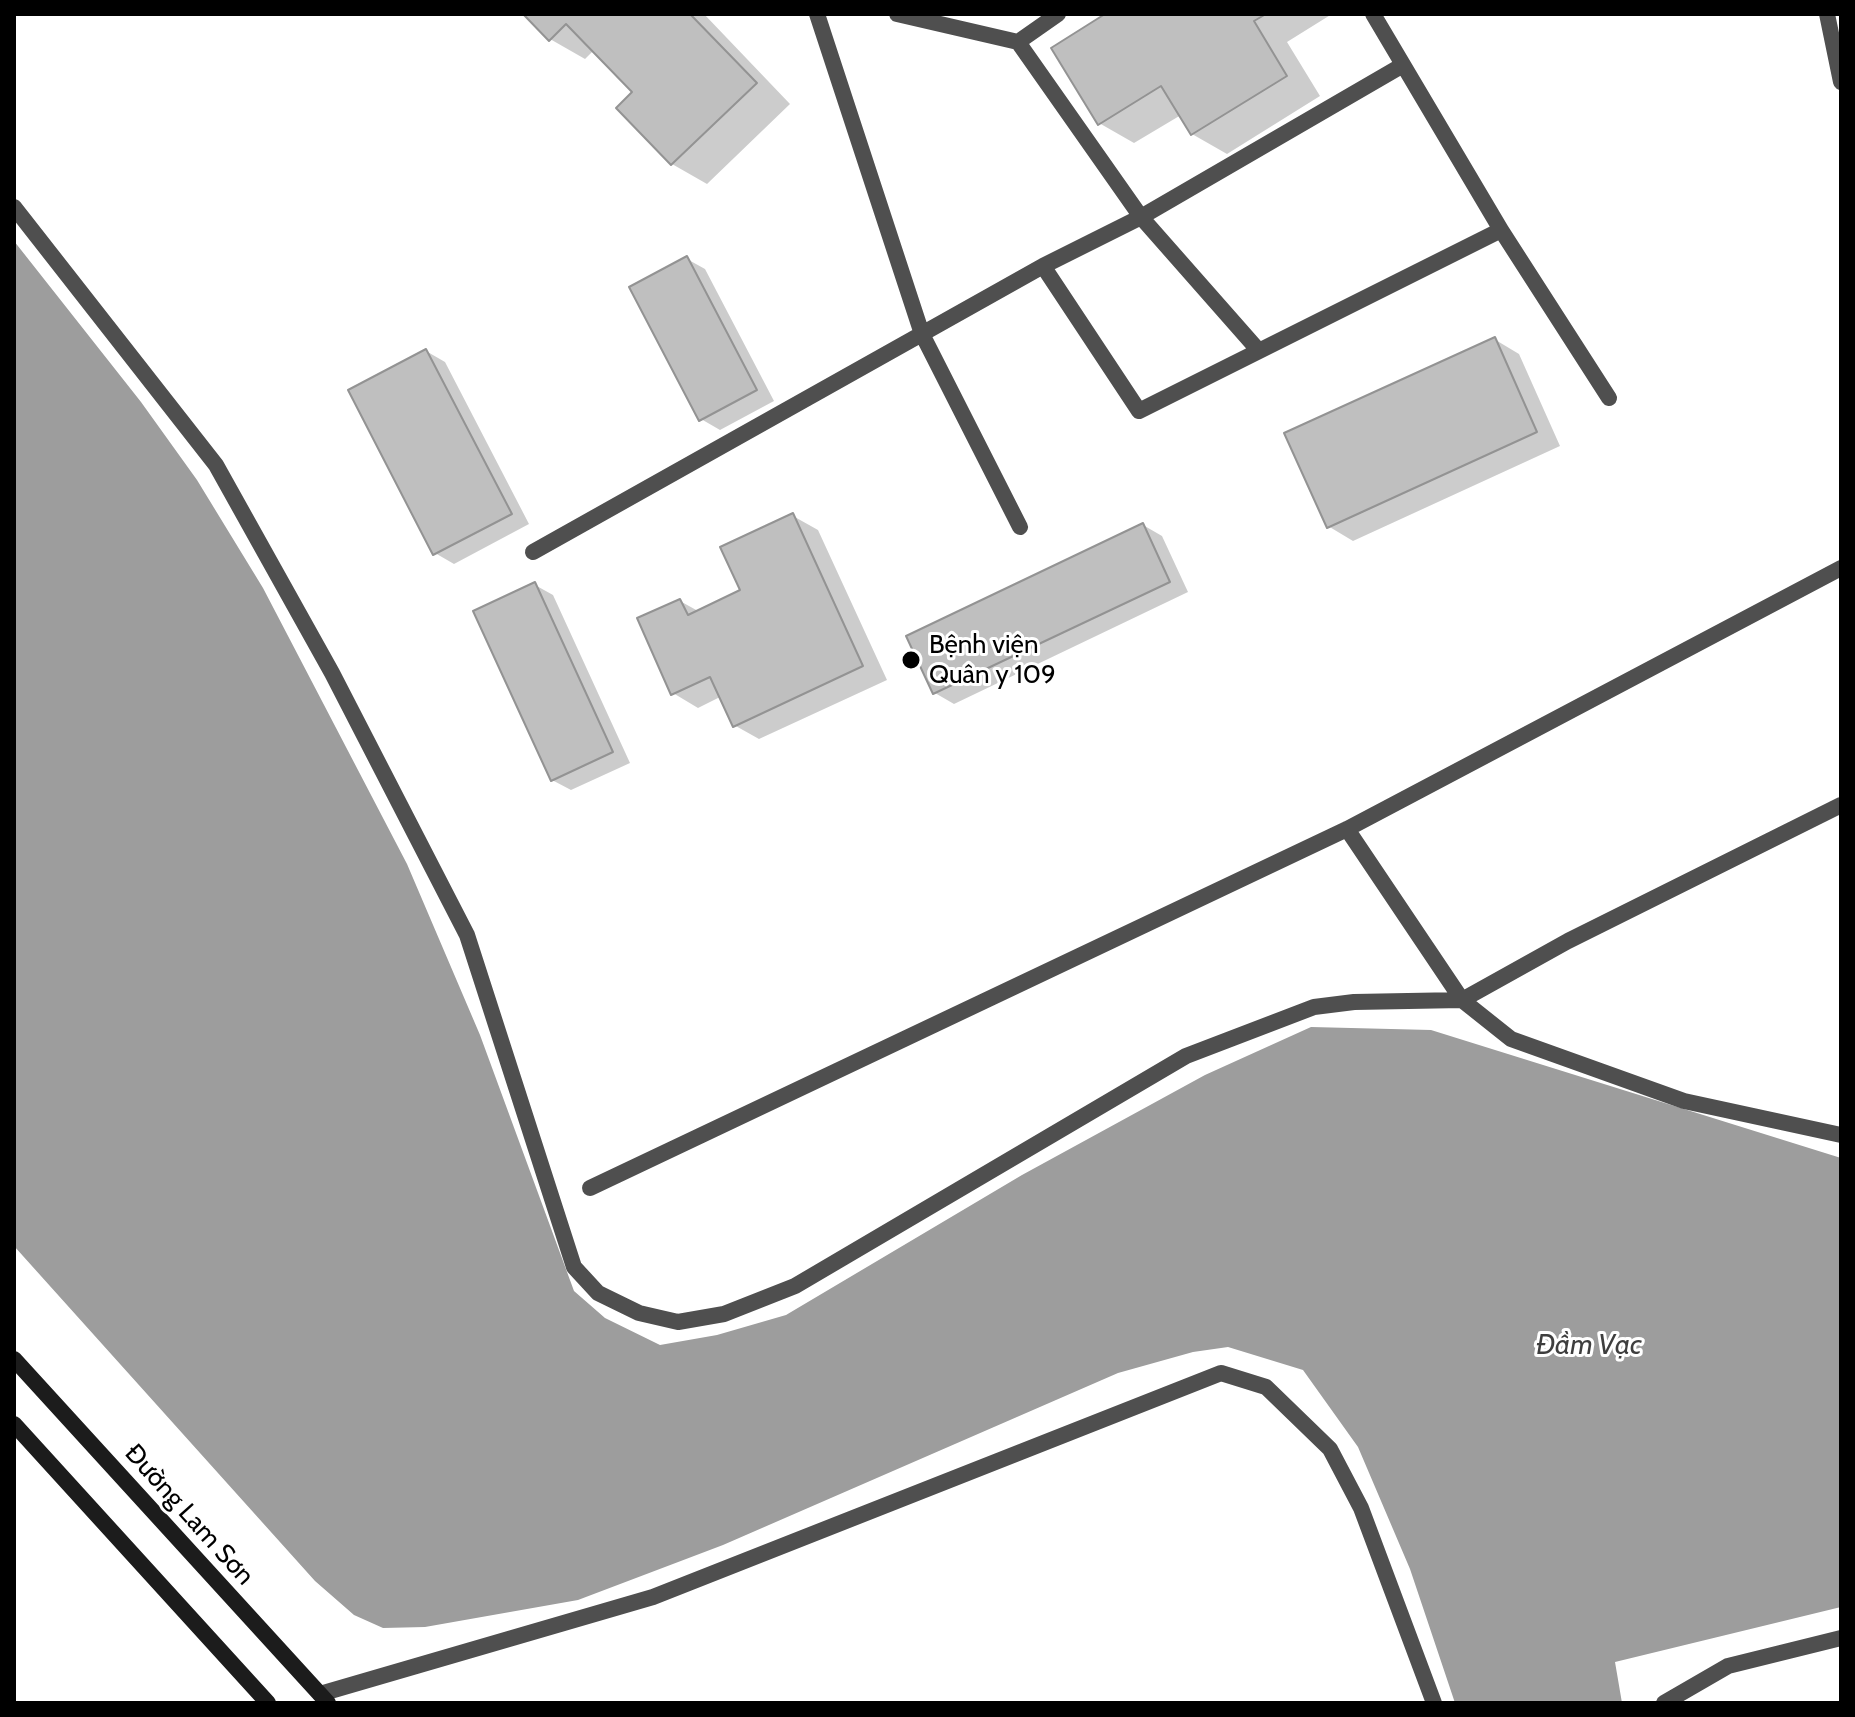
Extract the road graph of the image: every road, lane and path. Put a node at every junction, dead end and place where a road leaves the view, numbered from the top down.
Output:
1 (817, 14) edge
2 (897, 14) edge
3 (1058, 14) edge
4 (1373, 14) edge
5 (1827, 14) edge
6 (1018, 42) junction
7 (1403, 65) junction
8 (1841, 82) edge
9 (14, 207) edge
10 (1141, 217) junction
11 (1501, 230) junction
12 (1043, 266) junction
13 (922, 334) junction
14 (1259, 351) junction
15 (1609, 398) dead end
16 (1020, 527) dead end
17 (533, 552) dead end
18 (1841, 568) edge
19 (1841, 805) edge
20 (1347, 829) junction
21 (1462, 1000) junction
22 (1841, 1135) edge
23 (590, 1188) dead end
24 (15, 1362) edge
25 (14, 1424) edge
26 (1841, 1638) edge
27 (324, 1698) edge
28 (268, 1703) edge
29 (1434, 1703) edge
30 (1664, 1703) edge

1 - 13 street
2 - 6 street
3 - 6 street
4 - 7 street
5 - 8 street
6 - 10 street
7 - 10 street
7 - 11 street
9 - 21 street
10 - 12 street
10 - 14 street
11 - 14 street
11 - 15 street
12 - 13 street
12 - 14 street
13 - 16 street
13 - 17 street
18 - 20 street
19 - 21 street
20 - 21 street
20 - 23 street
21 - 22 street
24 - 27 main road, Đường Lam Sơn
25 - 28 main road
26 - 30 street
27 - 29 street

